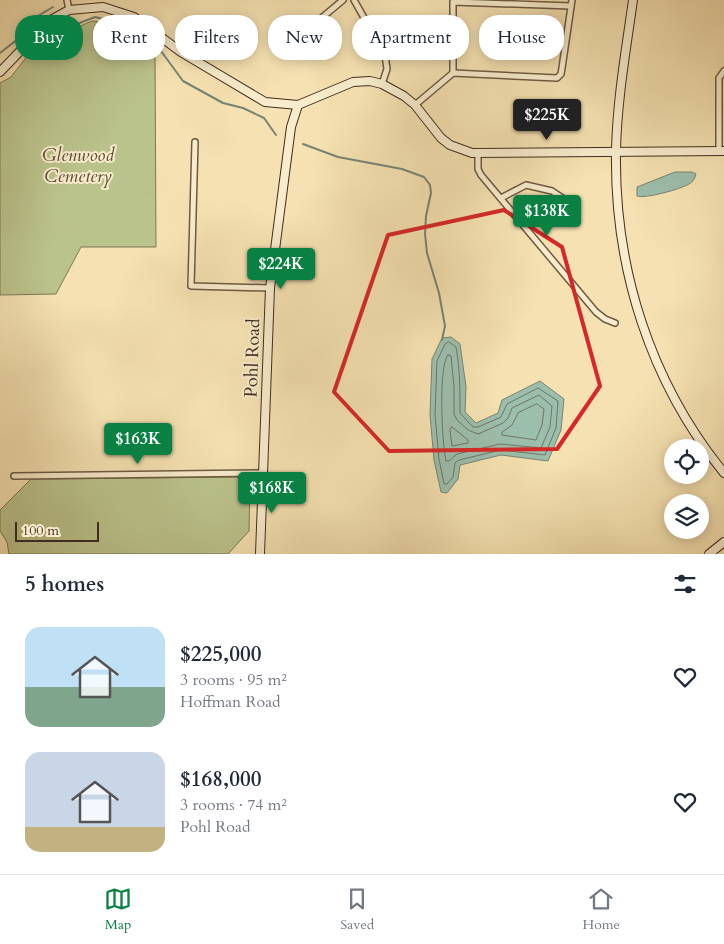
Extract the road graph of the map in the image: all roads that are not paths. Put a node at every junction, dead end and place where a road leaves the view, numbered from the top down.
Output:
1 (67, 0) edge
2 (344, 0) edge
3 (354, 0) edge
4 (633, 0) edge
5 (572, 3) edge
6 (68, 10) junction
7 (326, 15) edge
8 (724, 71) edge
9 (0, 72) edge
10 (452, 73) junction
11 (382, 84) junction
12 (298, 105) junction
13 (414, 105) junction
14 (195, 142) dead end
15 (722, 151) edge
16 (616, 152) junction
17 (478, 153) junction
18 (501, 198) junction
19 (564, 199) dead end
20 (270, 288) junction
21 (615, 323) dead end
22 (263, 473) junction
23 (724, 473) edge
24 (14, 476) dead end
25 (724, 542) edge
26 (260, 554) edge
27 (709, 554) edge

1 - 6 street
2 - 7 street
3 - 11 street
4 - 16 street
5 - 10 street
5 - 10 street
6 - 9 street
6 - 12 street
8 - 15 street
10 - 13 street
11 - 12 street
11 - 13 street
12 - 20 street, Pohl Road
13 - 17 street
14 - 20 street
15 - 16 street
16 - 17 street
16 - 23 street
17 - 18 street
18 - 19 street
18 - 21 street
20 - 22 street, Pohl Road
22 - 24 street
22 - 26 street, Pohl Road
25 - 27 street

